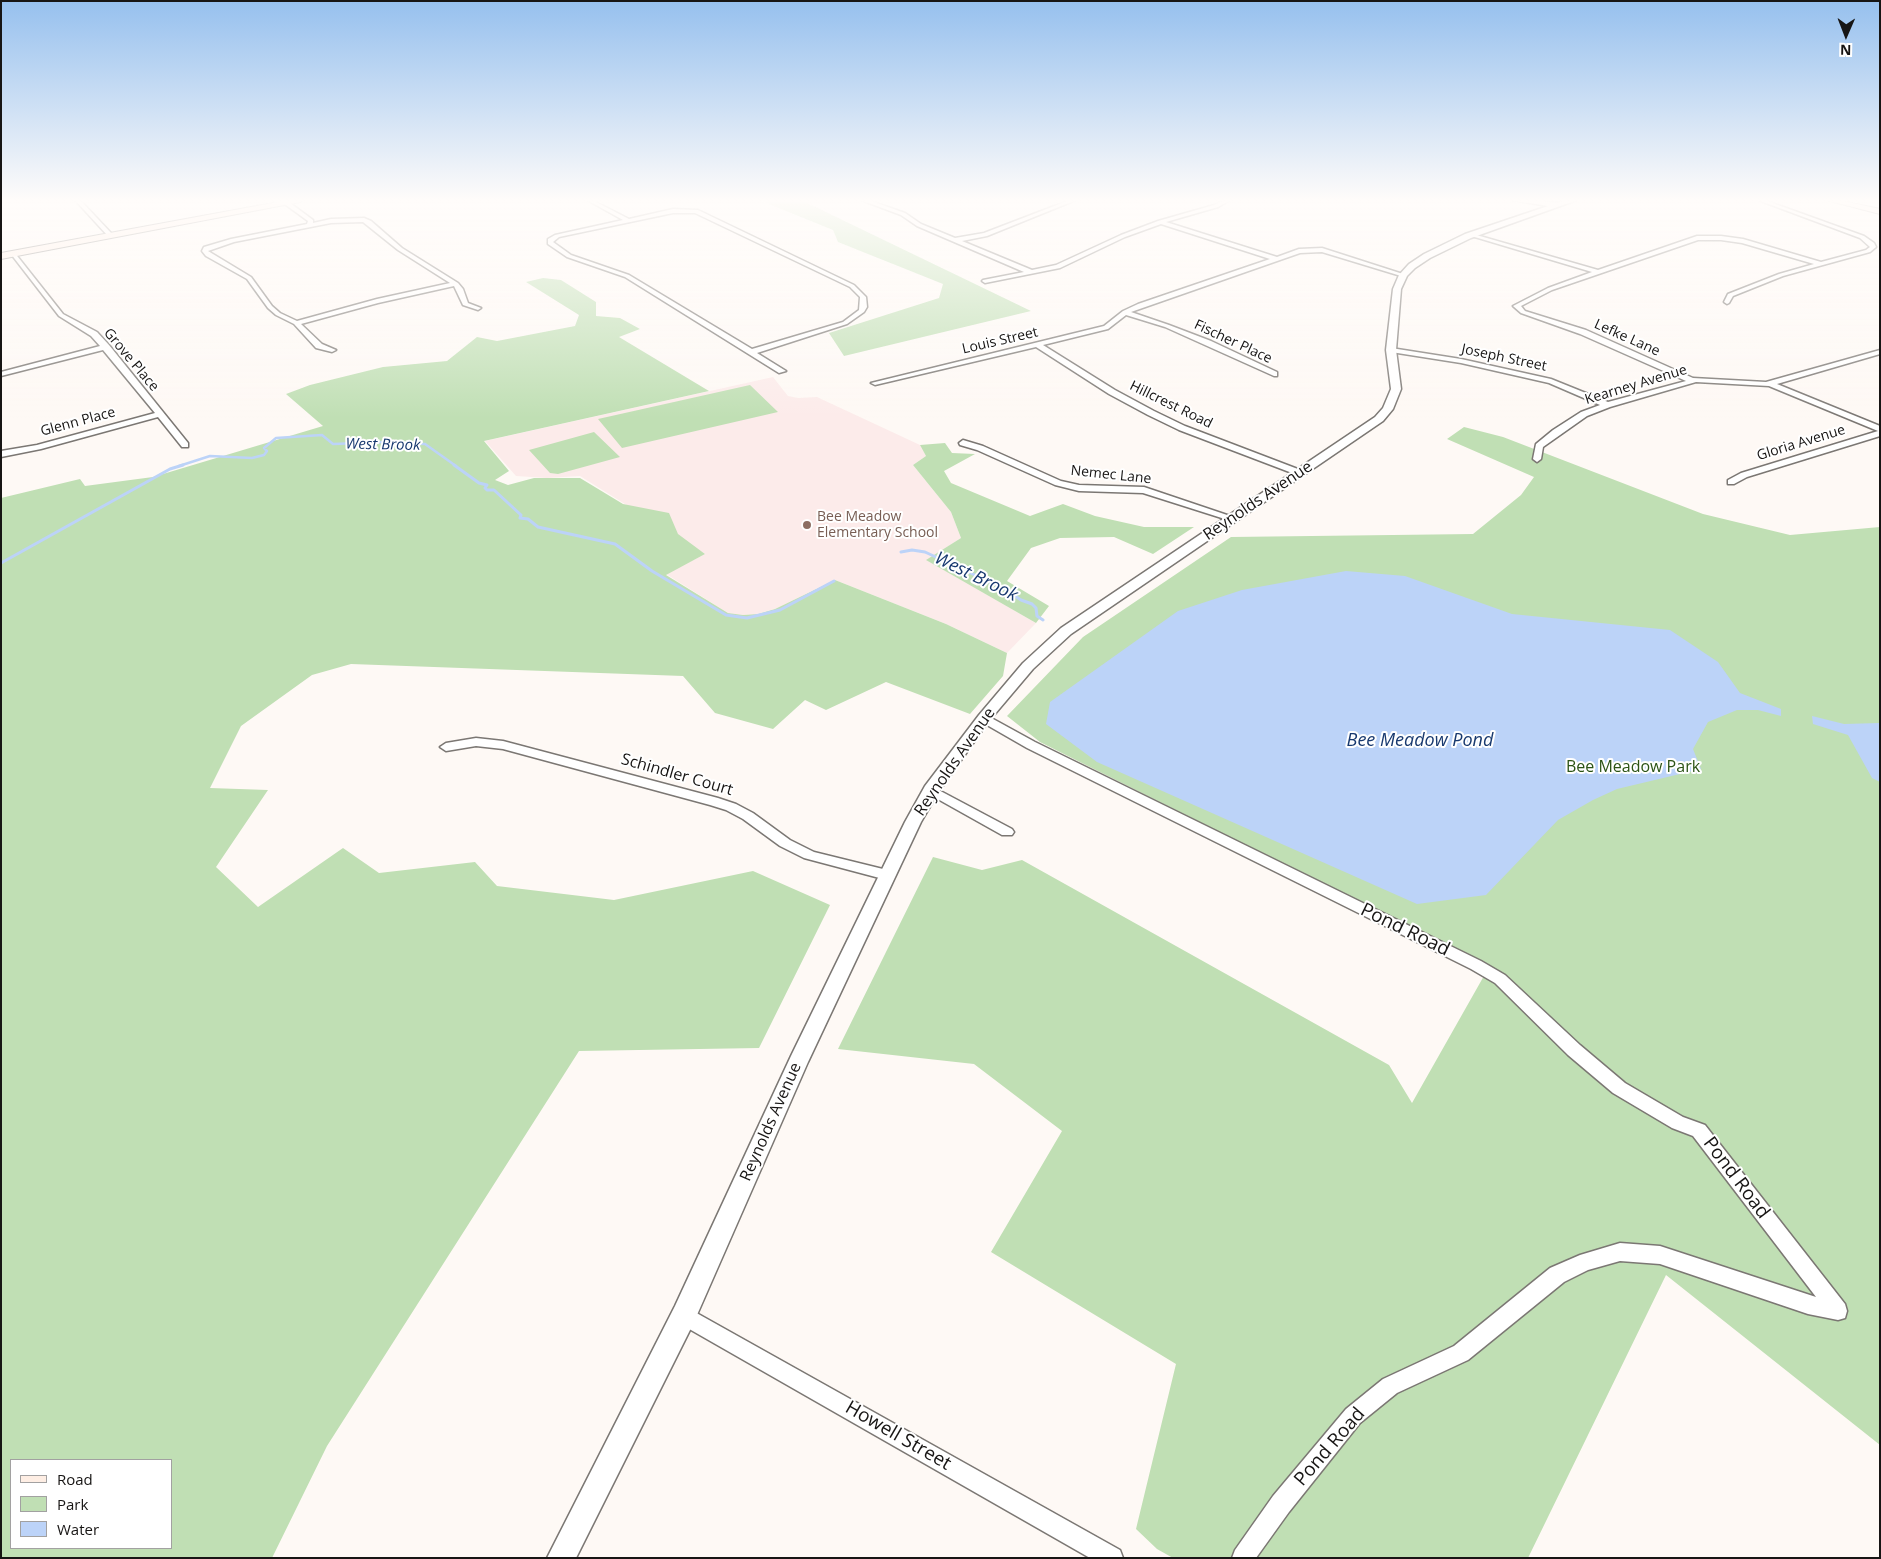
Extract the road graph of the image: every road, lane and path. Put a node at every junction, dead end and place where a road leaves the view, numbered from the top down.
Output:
1 (28, 273) edge
2 (239, 273) edge
3 (438, 273) edge
4 (618, 273) edge
5 (825, 273) edge
6 (1028, 273) edge
7 (1237, 273) edge
8 (1399, 273) edge
9 (1594, 273) edge
10 (1786, 273) edge
11 (1403, 274) joint
12 (985, 281) dead end
13 (456, 284) junction
14 (1727, 302) dead end
15 (478, 308) dead end
16 (1125, 312) junction
17 (296, 323) junction
18 (1038, 345) junction
19 (106, 347) junction
20 (332, 350) dead end
21 (1391, 350) junction
22 (751, 352) junction
23 (1880, 352) edge
24 (782, 372) dead end
25 (1, 374) edge
26 (1274, 374) dead end
27 (1692, 381) junction
28 (875, 383) dead end
29 (1769, 383) junction
30 (1607, 405) junction
31 (160, 414) junction
32 (1880, 429) edge
33 (1880, 434) edge
34 (963, 443) dead end
35 (185, 445) dead end
36 (1, 454) edge
37 (1537, 459) dead end
38 (1300, 473) junction
39 (1731, 482) dead end
40 (1231, 518) junction
41 (984, 718) junction
42 (446, 747) dead end
43 (931, 790) junction
44 (1007, 832) dead end
45 (887, 875) junction
46 (684, 1315) junction
47 (560, 1558) edge
48 (1112, 1558) edge
49 (1243, 1558) edge

1 - 19 street, Grove Place
2 - 17 street
3 - 13 street
4 - 22 street
5 - 22 street
6 - 12 street
7 - 16 street, Louis Street
8 - 11 street, Louis Street
9 - 27 street, Lefke Lane
10 - 14 street
11 - 21 street, Reynolds Avenue
13 - 15 street
13 - 17 street
16 - 18 street, Louis Street
16 - 26 street, Fischer Place
17 - 20 street
18 - 28 street, Louis Street
18 - 38 street, Hillcrest Road
19 - 25 street
19 - 31 street, Grove Place
21 - 30 street, Joseph Street
21 - 38 street, Reynolds Avenue
22 - 24 street
23 - 29 street, Kearney Avenue
27 - 29 street, Kearney Avenue
27 - 30 street, Kearney Avenue
29 - 32 street
30 - 37 street, Kearney Avenue
31 - 35 street, Grove Place
31 - 36 street, Glenn Place
33 - 39 street, Gloria Avenue
34 - 40 street, Nemec Lane
38 - 40 street, Reynolds Avenue
40 - 41 street, Reynolds Avenue
41 - 43 street, Reynolds Avenue
41 - 49 street, Pond Road
42 - 45 street, Schindler Court
43 - 44 street
43 - 45 street, Reynolds Avenue
45 - 46 street, Reynolds Avenue
46 - 47 street, Reynolds Avenue
46 - 48 street, Howell Street

